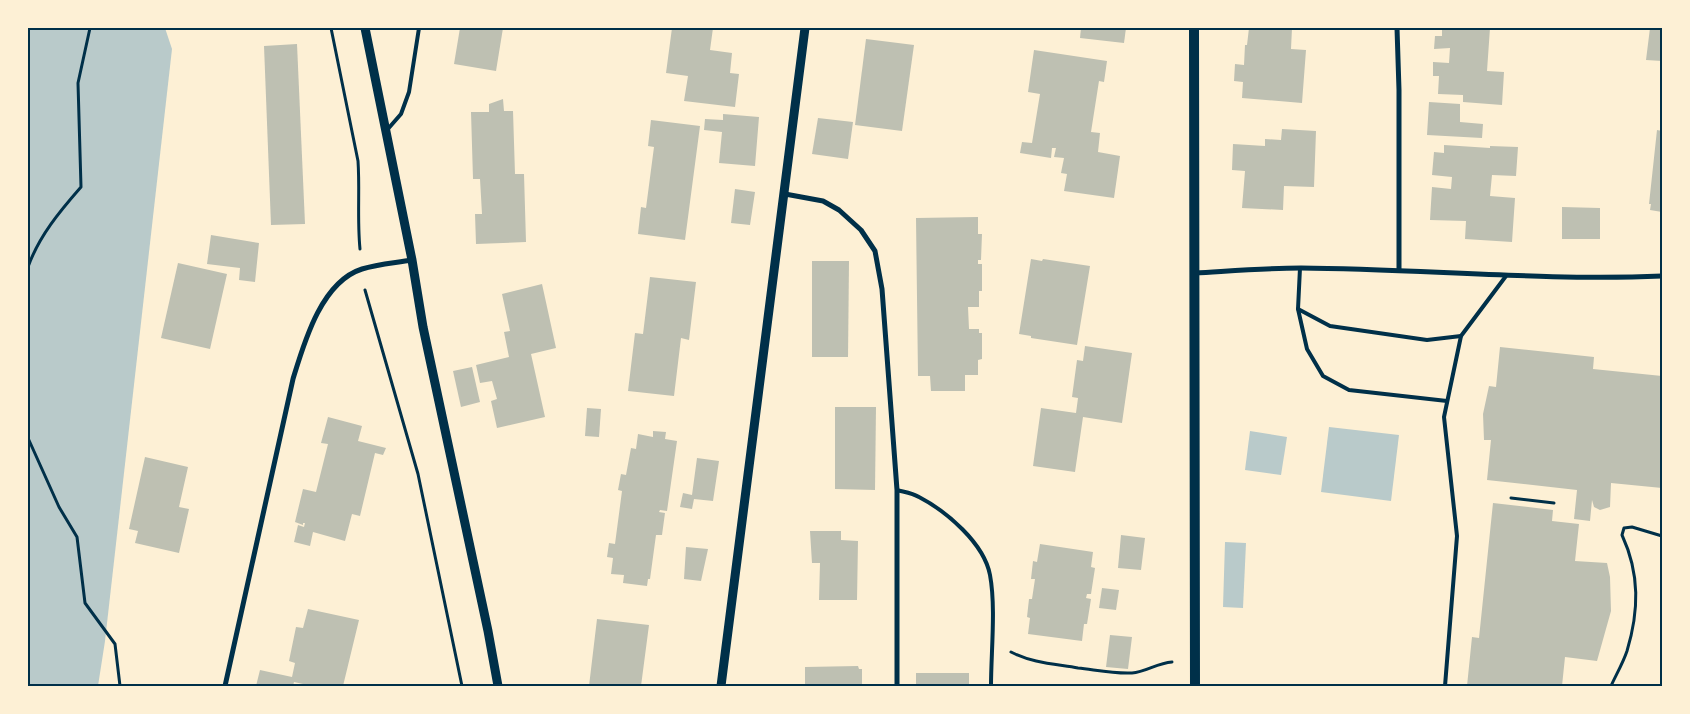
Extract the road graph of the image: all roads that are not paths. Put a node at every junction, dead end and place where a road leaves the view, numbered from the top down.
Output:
1 (365, 28) edge
2 (419, 28) edge
3 (806, 28) edge
4 (1194, 28) edge
5 (1397, 28) edge
6 (386, 132) junction
7 (785, 194) junction
8 (412, 260) junction
9 (1300, 268) junction
10 (1399, 270) junction
11 (1195, 272) junction
12 (1506, 276) junction
13 (1662, 276) edge
14 (1298, 309) junction
15 (1461, 336) junction
16 (1447, 401) junction
17 (897, 490) junction
18 (225, 686) edge
19 (498, 686) edge
20 (721, 686) edge
21 (898, 686) edge
22 (991, 686) edge
23 (1195, 686) edge
24 (1445, 686) edge

1 - 6 street
2 - 6 lane
3 - 7 street
4 - 11 main road
5 - 10 street
6 - 8 street
7 - 17 street
7 - 20 street
8 - 18 street
8 - 19 street
9 - 10 street
9 - 11 street
9 - 14 lane
10 - 12 street
11 - 23 main road
12 - 13 street
12 - 15 lane
14 - 15 lane
14 - 16 lane
15 - 16 lane
16 - 24 lane
17 - 21 street
17 - 22 lane

